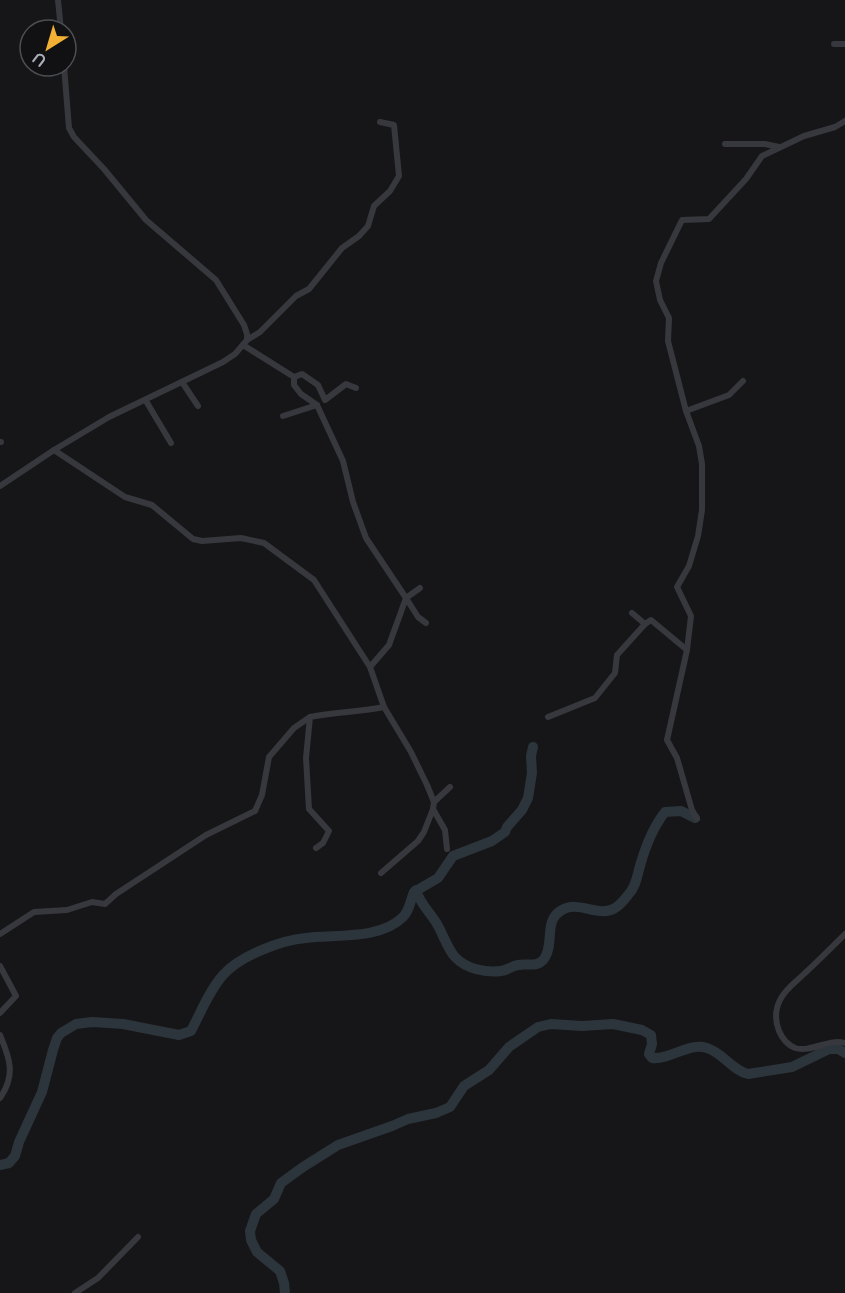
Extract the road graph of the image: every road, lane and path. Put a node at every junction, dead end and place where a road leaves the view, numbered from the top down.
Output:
1 (58, 0) edge
2 (60, 18) edge
3 (834, 44) dead end
4 (845, 44) edge
5 (65, 78) edge
6 (845, 121) edge
7 (380, 122) dead end
8 (725, 144) dead end
9 (780, 147) junction
10 (245, 343) junction
11 (294, 377) junction
12 (743, 381) dead end
13 (182, 382) junction
14 (356, 388) dead end
15 (325, 400) junction
16 (146, 401) junction
17 (317, 405) junction
18 (198, 406) dead end
19 (686, 411) junction
20 (283, 416) dead end
21 (171, 443) dead end
22 (54, 450) junction
23 (0, 486) edge
24 (420, 588) dead end
25 (405, 598) junction
26 (632, 613) dead end
27 (426, 623) dead end
28 (645, 624) junction
29 (687, 650) junction
30 (370, 667) junction
31 (384, 707) junction
32 (310, 717) junction
33 (548, 717) dead end
34 (450, 787) dead end
35 (433, 805) junction
36 (697, 819) dead end
37 (316, 848) dead end
38 (447, 849) dead end
39 (381, 873) dead end
40 (0, 934) edge
41 (845, 934) edge
42 (0, 966) edge
43 (0, 1013) edge
44 (0, 1035) edge
45 (845, 1043) edge
46 (0, 1098) edge
47 (138, 1237) dead end
48 (75, 1293) edge

1 - 2 street
3 - 4 street
5 - 10 street
6 - 9 street
7 - 10 street
8 - 9 street
9 - 19 street
10 - 11 street
10 - 13 street
11 - 15 street
11 - 17 street
12 - 19 street
13 - 16 street
13 - 18 street
14 - 15 street
15 - 17 street
16 - 21 street
16 - 22 street
17 - 20 street
17 - 25 street
19 - 29 street
22 - 23 street
22 - 30 street
24 - 25 street
25 - 27 street
25 - 30 street
26 - 28 street
28 - 29 street
28 - 33 street
29 - 36 street
30 - 31 street
31 - 32 street
31 - 35 street
32 - 37 street
32 - 40 street
34 - 35 street
35 - 38 street
35 - 39 street
41 - 45 street
42 - 43 street
44 - 46 street
47 - 48 street

